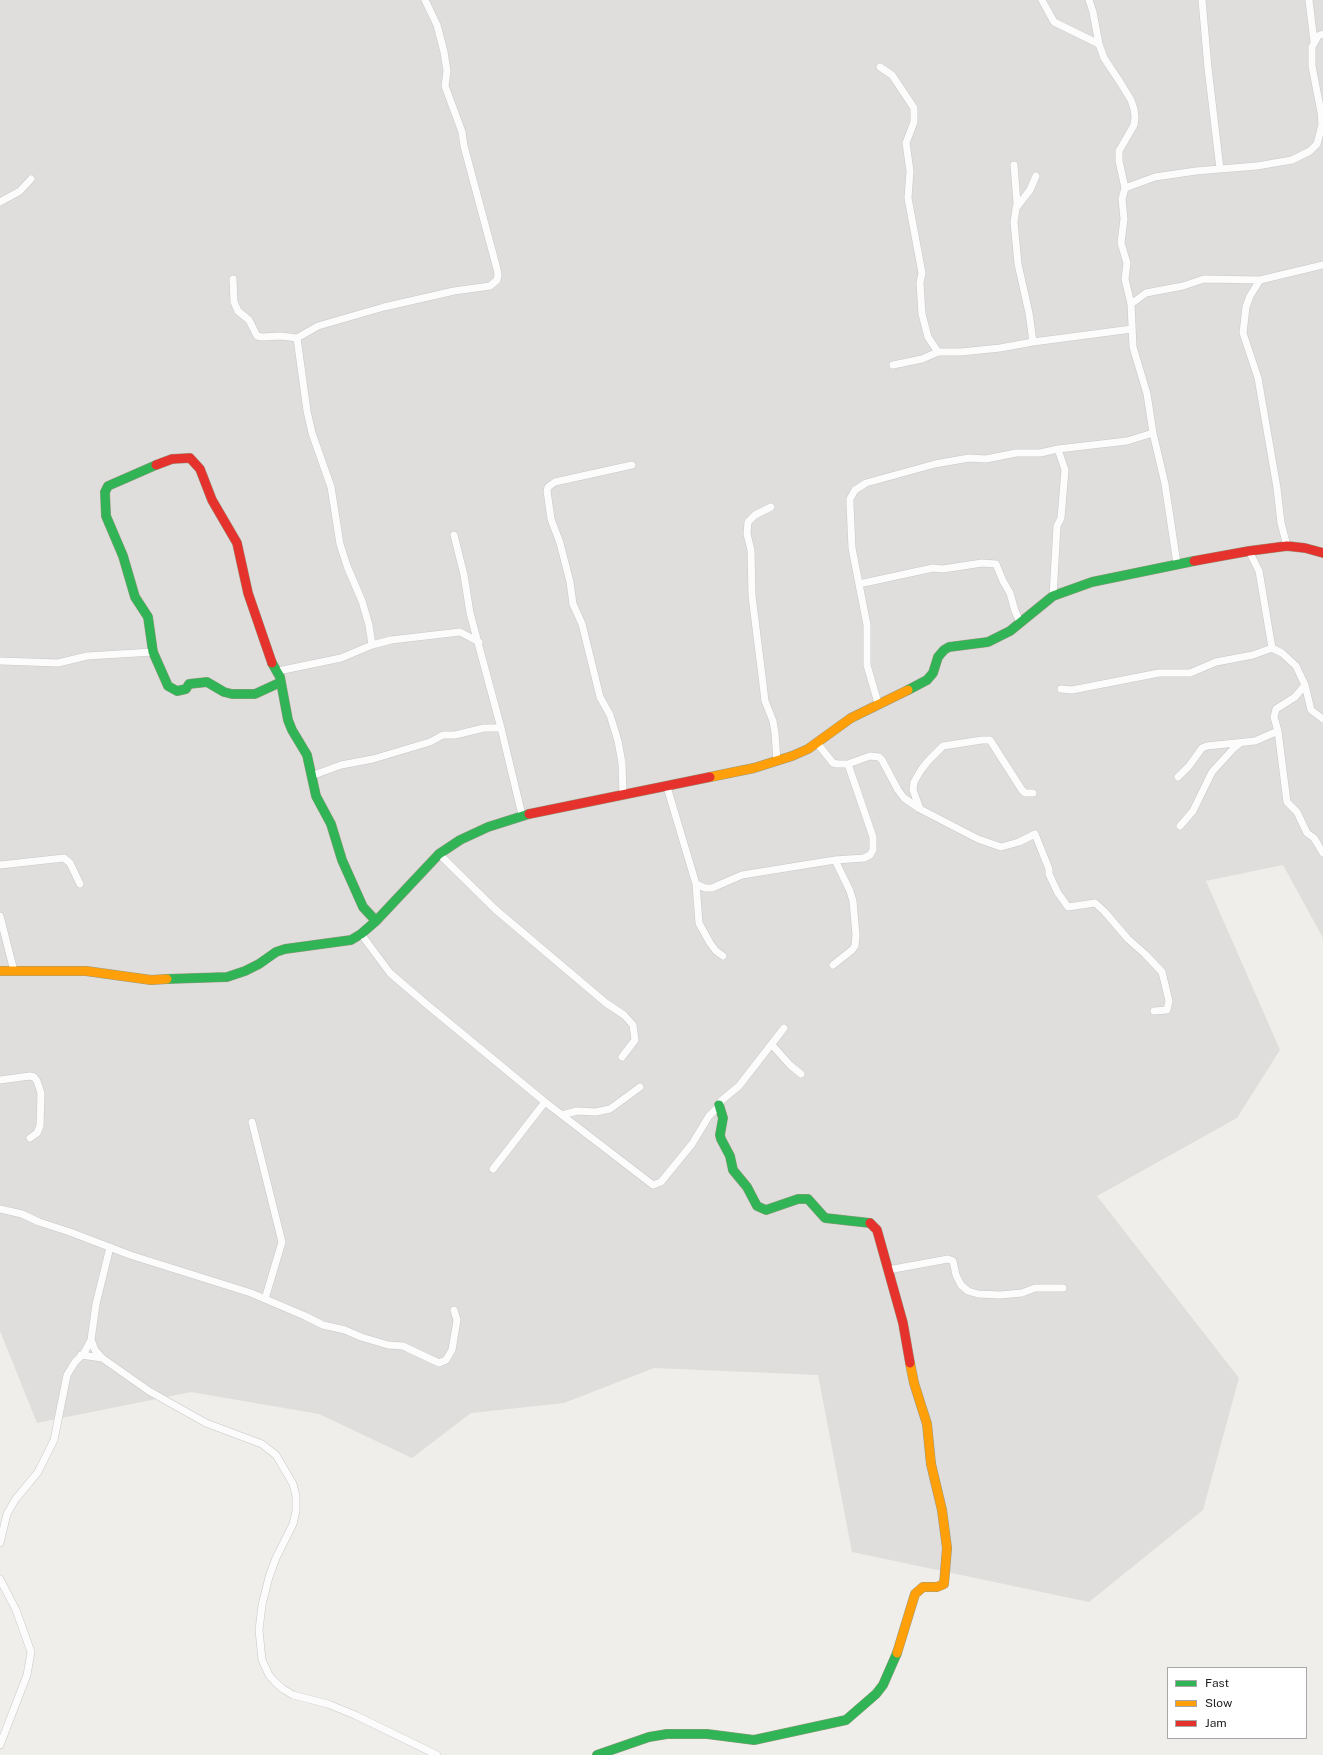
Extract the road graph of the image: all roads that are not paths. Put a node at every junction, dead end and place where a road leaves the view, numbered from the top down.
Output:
1 (425, 0) edge
2 (1042, 0) edge
3 (1089, 0) edge
4 (1202, 0) edge
5 (1308, 0) edge
6 (1323, 34) edge
7 (1314, 42) junction
8 (1098, 44) junction
9 (880, 67) dead end
10 (1014, 165) dead end
11 (1220, 169) junction
12 (1036, 176) dead end
13 (31, 179) dead end
14 (1125, 188) junction
15 (0, 202) edge
16 (1016, 208) junction
17 (1323, 266) edge
18 (233, 279) dead end
19 (1260, 280) junction
20 (1131, 304) junction
21 (1132, 329) junction
22 (297, 338) junction
23 (1033, 342) junction
24 (938, 352) junction
25 (893, 365) dead end
26 (1153, 433) junction
27 (1058, 449) junction
28 (632, 465) dead end
29 (771, 507) dead end
30 (454, 535) dead end
31 (1287, 546) junction
32 (1249, 551) junction
33 (1323, 553) edge
34 (1177, 564) junction
35 (860, 584) junction
36 (1053, 596) junction
37 (1020, 622) junction
38 (479, 642) junction
39 (372, 644) junction
40 (1272, 648) junction
41 (153, 652) junction
42 (0, 661) edge
43 (278, 671) junction
44 (281, 682) junction
45 (1305, 684) junction
46 (1061, 689) dead end
47 (878, 703) junction
48 (1323, 718) edge
49 (501, 728) junction
50 (1278, 731) junction
51 (817, 743) junction
52 (1239, 744) junction
53 (777, 761) junction
54 (848, 764) junction
55 (311, 776) junction
56 (1178, 777) dead end
57 (667, 787) junction
58 (1033, 793) dead end
59 (623, 795) junction
60 (920, 809) junction
61 (522, 816) junction
62 (1180, 826) dead end
63 (1323, 853) edge
64 (439, 854) junction
65 (835, 860) junction
66 (0, 865) edge
67 (80, 884) dead end
68 (696, 884) junction
69 (0, 916) edge
70 (376, 921) junction
71 (361, 934) junction
72 (723, 956) dead end
73 (833, 965) dead end
74 (0, 971) edge
75 (14, 971) junction
76 (1154, 1011) dead end
77 (784, 1028) dead end
78 (772, 1045) junction
79 (622, 1057) dead end
80 (801, 1074) dead end
81 (0, 1080) edge
82 (640, 1088) dead end
83 (545, 1102) junction
84 (719, 1105) junction
85 (562, 1115) junction
86 (252, 1122) dead end
87 (30, 1138) dead end
88 (493, 1169) dead end
89 (0, 1209) edge
90 (110, 1247) junction
91 (888, 1270) junction
92 (1063, 1288) dead end
93 (265, 1299) junction
94 (454, 1310) dead end
95 (91, 1340) junction
96 (82, 1355) junction
97 (102, 1358) junction
98 (0, 1543) edge
99 (0, 1579) edge
100 (0, 1745) edge
101 (437, 1755) edge
102 (597, 1755) edge

1 - 22 street
2 - 8 street
3 - 8 street
4 - 11 street
5 - 7 street
6 - 7 street
7 - 11 street
8 - 14 street
9 - 24 street
10 - 16 street
11 - 14 street
12 - 16 street
13 - 15 street
14 - 20 street
16 - 23 street
17 - 19 street
18 - 22 street
19 - 20 street
19 - 31 street
20 - 21 street
21 - 23 street
21 - 26 street
22 - 39 street
23 - 24 street
24 - 25 street
26 - 27 street
26 - 34 street
27 - 35 street
27 - 36 street
28 - 59 street
29 - 53 street
30 - 38 street
31 - 32 street
31 - 33 street
32 - 34 street
32 - 40 street
34 - 36 street
35 - 37 street
35 - 47 street
36 - 37 street
37 - 47 street
38 - 39 street
38 - 49 street
39 - 43 street
40 - 45 street
40 - 46 street
41 - 42 street
41 - 43 street
41 - 44 street
43 - 44 street
44 - 55 street
45 - 48 street
45 - 50 street
47 - 51 street
49 - 55 street
49 - 61 street
50 - 52 street
50 - 63 street
51 - 53 street
51 - 54 street
52 - 56 street
52 - 62 street
53 - 57 street
54 - 60 street
54 - 65 street
55 - 70 street
57 - 59 street
57 - 68 street
58 - 60 street
59 - 61 street
60 - 76 street
61 - 64 street
64 - 70 street
64 - 79 street
65 - 68 street
65 - 73 street
66 - 67 street
68 - 72 street
69 - 75 street
70 - 71 street
71 - 75 street
71 - 83 street
74 - 75 street
77 - 78 street
78 - 80 street
78 - 84 street
81 - 87 street
82 - 85 street
83 - 85 street
83 - 88 street
84 - 85 street
84 - 91 street
86 - 93 street
89 - 90 street
90 - 93 street
90 - 95 street
91 - 92 street
91 - 102 street
93 - 94 street
95 - 96 street
95 - 97 street
96 - 97 street
96 - 98 street
97 - 101 street
99 - 100 street

